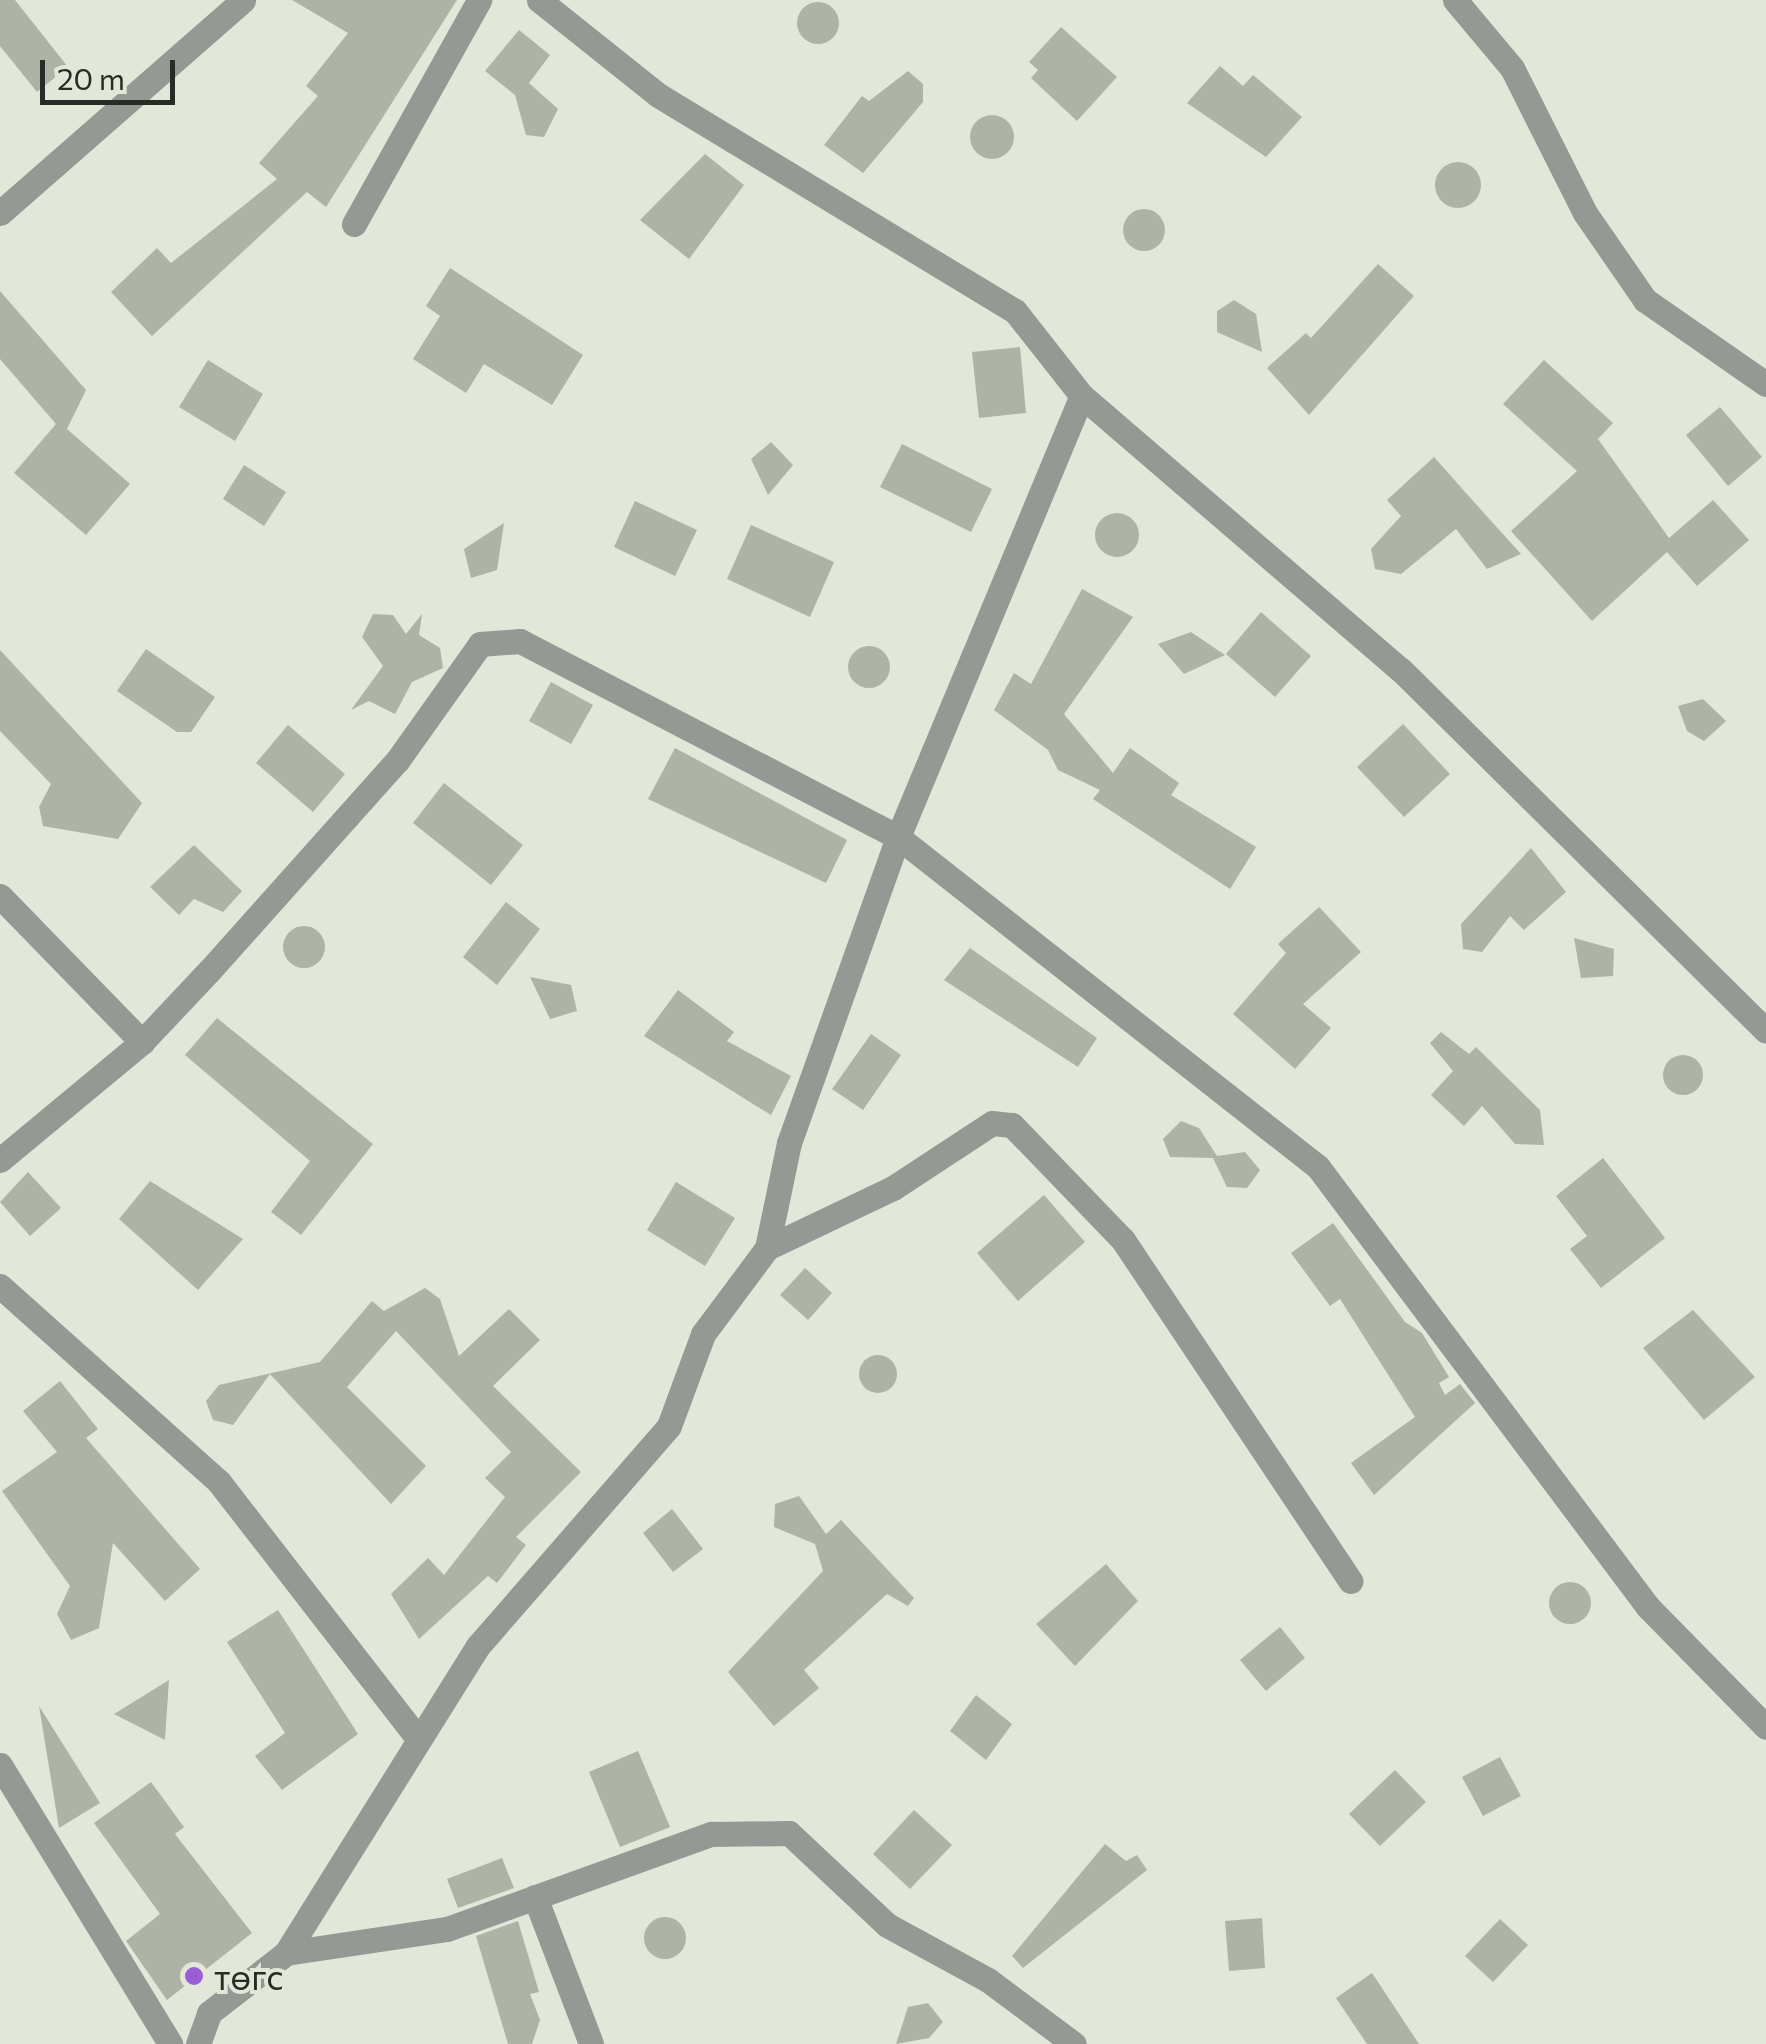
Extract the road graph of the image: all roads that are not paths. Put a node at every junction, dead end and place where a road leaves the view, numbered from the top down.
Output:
1 (243, 0) edge
2 (479, 0) edge
3 (539, 0) edge
4 (1455, 0) edge
5 (0, 213) edge
6 (354, 224) dead end
7 (1766, 384) edge
8 (1082, 396) junction
9 (898, 837) junction
10 (0, 896) edge
11 (1766, 1031) edge
12 (142, 1042) junction
13 (0, 1160) edge
14 (767, 1248) junction
15 (0, 1286) edge
16 (1350, 1581) dead end
17 (1766, 1727) edge
18 (415, 1735) junction
19 (0, 1764) edge
20 (535, 1898) junction
21 (286, 1953) junction
22 (170, 2044) edge
23 (198, 2044) edge
24 (591, 2044) edge
25 (1074, 2044) edge

1 - 5 street
2 - 6 street
3 - 8 street
4 - 7 street
8 - 9 street
8 - 11 street
9 - 12 street
9 - 14 street
9 - 17 street
10 - 12 street
12 - 13 street
14 - 16 street
14 - 18 street
15 - 18 street
18 - 21 street
19 - 22 street
20 - 21 street
20 - 24 street
20 - 25 street
21 - 23 street

